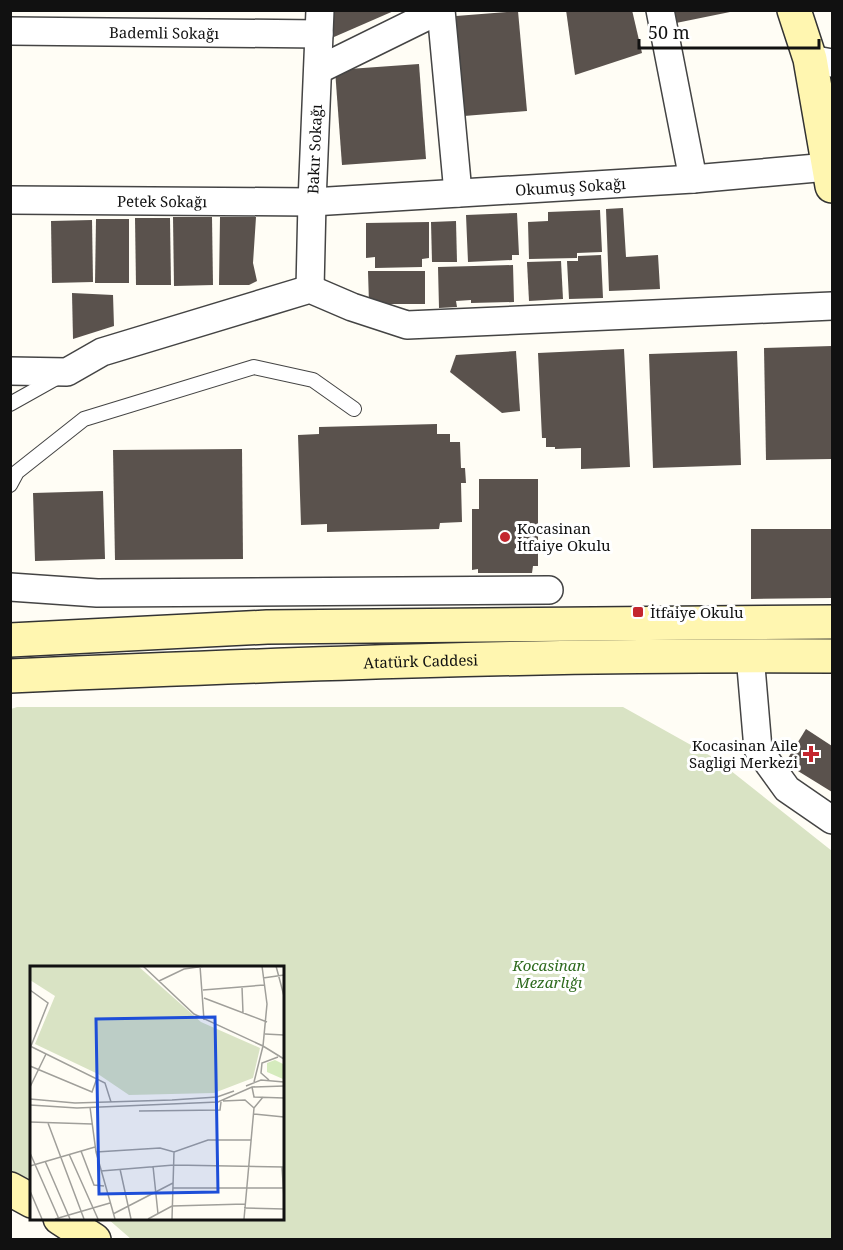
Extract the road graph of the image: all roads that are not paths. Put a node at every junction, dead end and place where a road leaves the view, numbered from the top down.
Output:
1 (440, 10) edge
2 (660, 10) edge
3 (794, 10) edge
4 (320, 22) edge
5 (10, 30) edge
6 (821, 61) edge
7 (318, 70) junction
8 (830, 176) edge
9 (693, 179) junction
10 (458, 193) junction
11 (10, 200) edge
12 (312, 202) junction
13 (310, 289) junction
14 (832, 306) edge
15 (10, 371) edge
16 (67, 372) junction
17 (10, 404) edge
18 (354, 409) dead end
19 (10, 485) edge
20 (10, 587) edge
21 (549, 590) dead end
22 (832, 622) edge
23 (10, 640) edge
24 (750, 655) junction
25 (832, 656) edge
26 (10, 676) edge
27 (832, 820) edge
28 (10, 1189) edge
29 (30, 1200) edge

1 - 7 street
1 - 10 street
2 - 9 street
3 - 6 main road
4 - 5 street, Bademli Sokağı
4 - 7 street, Bakır Sokağı
6 - 8 main road
7 - 12 street, Bakır Sokağı
8 - 9 street, Okumuş Sokağı
9 - 10 street, Okumuş Sokağı
10 - 12 street, Okumuş Sokağı
11 - 12 street, Petek Sokağı
12 - 13 street, Bakır Sokağı
13 - 14 street
13 - 16 street
15 - 16 street
16 - 17 lane
18 - 19 lane
20 - 21 street
22 - 23 main road
24 - 25 main road, Atatürk Caddesi
24 - 26 main road, Atatürk Caddesi
24 - 27 street
28 - 29 main road

